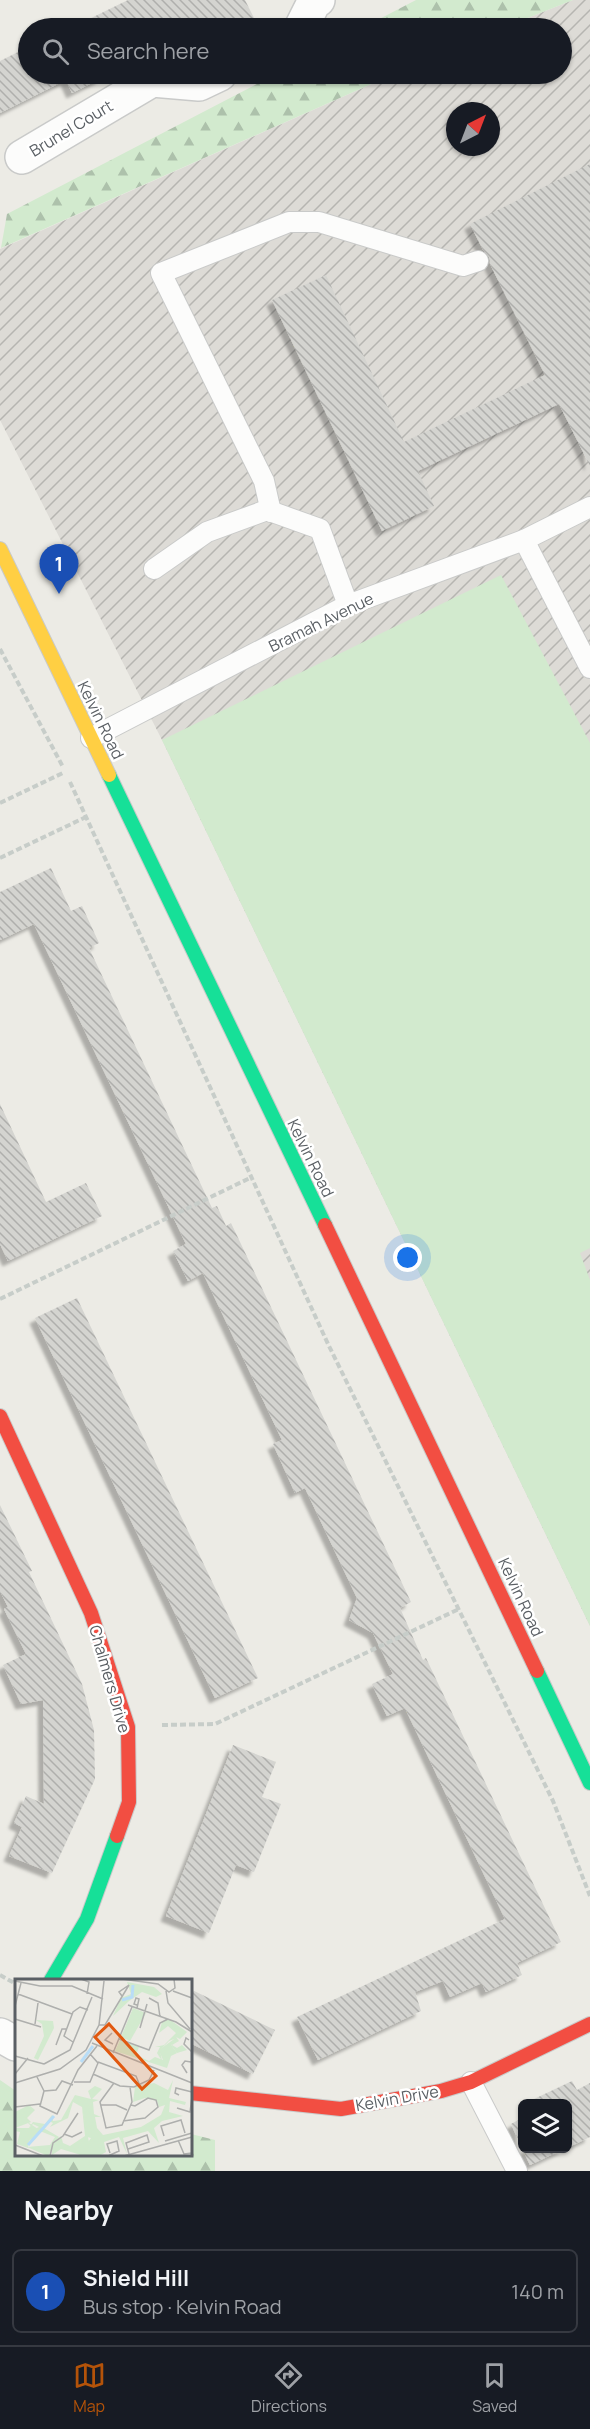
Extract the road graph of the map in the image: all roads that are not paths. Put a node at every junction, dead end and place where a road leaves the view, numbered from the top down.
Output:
1 (145, 84) edge
2 (22, 157) dead end
3 (478, 261) dead end
4 (590, 507) edge
5 (271, 512) junction
6 (524, 540) junction
7 (0, 549) edge
8 (154, 569) dead end
9 (348, 605) junction
10 (590, 668) edge
11 (91, 738) junction
12 (0, 1416) edge
13 (590, 1783) edge
14 (52, 1979) edge
15 (590, 2024) edge
16 (471, 2082) junction
17 (192, 2094) edge
18 (517, 2171) edge

1 - 2 street, Brunel Court
3 - 5 lane
4 - 6 lane, Bramah Avenue
5 - 8 lane
5 - 9 lane
6 - 9 lane, Bramah Avenue
6 - 10 lane
7 - 11 street, Kelvin Road
9 - 11 lane, Bramah Avenue
11 - 13 street, Kelvin Road
12 - 14 street, Chalmers Drive
15 - 16 street, Kelvin Drive
16 - 17 street, Kelvin Drive
16 - 18 lane

